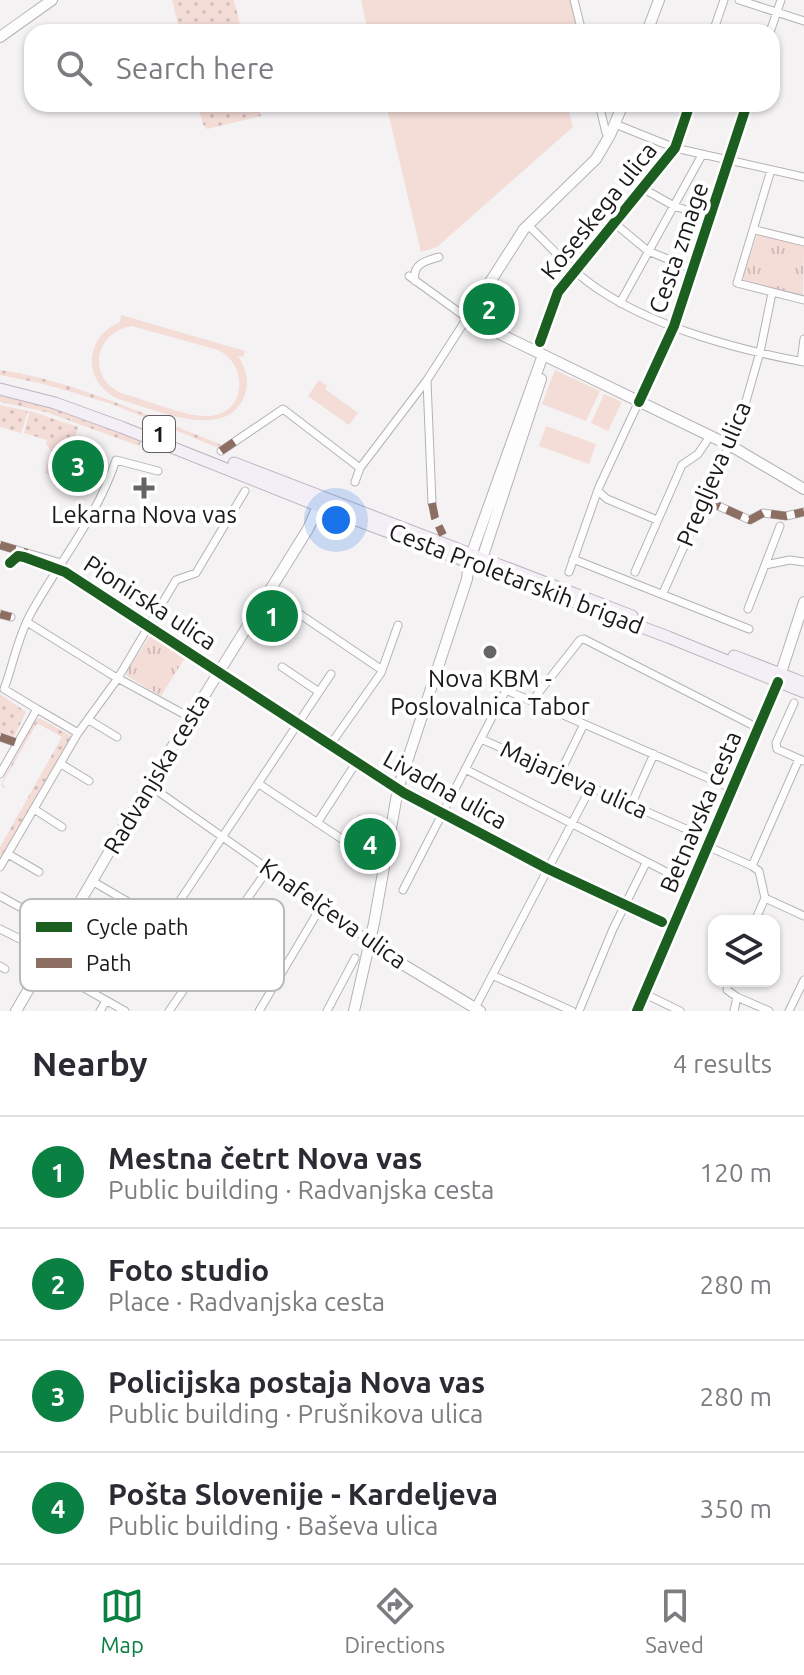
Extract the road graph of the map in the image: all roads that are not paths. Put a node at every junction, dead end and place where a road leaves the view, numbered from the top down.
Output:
1 (574, 0) edge
2 (659, 0) edge
3 (724, 0) edge
4 (739, 0) edge
5 (781, 0) edge
6 (45, 2) edge
7 (777, 12) junction
8 (804, 21) edge
9 (580, 24) edge
10 (650, 24) edge
11 (716, 24) edge
12 (773, 24) edge
13 (0, 37) edge
14 (601, 112) edge
15 (620, 112) edge
16 (687, 112) edge
17 (744, 112) edge
18 (615, 124) junction
19 (610, 135) junction
20 (675, 148) junction
21 (702, 155) junction
22 (729, 160) junction
23 (771, 170) junction
24 (804, 177) edge
25 (644, 189) junction
26 (674, 206) junction
27 (711, 218) junction
28 (613, 222) junction
29 (528, 225) junction
30 (755, 230) junction
31 (804, 242) edge
32 (648, 251) junction
33 (439, 257) dead end
34 (575, 269) junction
35 (692, 269) junction
36 (772, 293) junction
37 (804, 300) edge
38 (620, 303) junction
39 (467, 318) junction
40 (674, 326) junction
41 (804, 339) edge
42 (540, 342) dead end
43 (760, 352) junction
44 (545, 356) junction
45 (802, 361) edge
46 (427, 380) junction
47 (0, 383) edge
48 (0, 389) edge
49 (639, 402) junction
50 (710, 436) junction
51 (731, 446) junction
52 (221, 451) dead end
53 (360, 468) junction
54 (158, 471) dead end
55 (355, 482) dead end
56 (804, 489) edge
57 (245, 491) dead end
58 (598, 491) junction
59 (317, 500) junction
60 (705, 500) junction
61 (432, 503) dead end
62 (804, 512) edge
63 (657, 520) junction
64 (780, 526) dead end
65 (0, 545) edge
66 (573, 559) junction
67 (476, 560) junction
68 (804, 562) edge
69 (10, 563) dead end
70 (765, 565) junction
71 (60, 566) junction
72 (569, 572) dead end
73 (635, 572) dead end
74 (267, 592) junction
75 (663, 593) junction
76 (804, 602) edge
77 (748, 609) dead end
78 (0, 614) edge
79 (11, 617) dead end
80 (27, 621) junction
81 (398, 625) dead end
82 (148, 626) junction
83 (749, 629) dead end
84 (282, 667) dead end
85 (382, 670) junction
86 (219, 672) junction
87 (331, 674) dead end
88 (779, 677) junction
89 (118, 678) junction
90 (804, 683) edge
91 (319, 692) junction
92 (804, 692) edge
93 (532, 701) junction
94 (794, 703) dead end
95 (37, 709) junction
96 (191, 718) junction
97 (89, 720) junction
98 (584, 724) junction
99 (298, 725) junction
100 (758, 728) junction
101 (78, 733) junction
102 (0, 737) edge
103 (117, 737) dead end
104 (481, 739) junction
105 (17, 743) junction
106 (330, 745) junction
107 (654, 754) junction
108 (802, 760) edge
109 (356, 763) junction
110 (61, 764) junction
111 (465, 769) junction
112 (560, 773) junction
113 (0, 774) edge
114 (89, 781) dead end
115 (259, 784) junction
116 (149, 785) junction
117 (401, 787) junction
118 (591, 787) junction
119 (733, 789) junction
120 (631, 805) junction
121 (34, 809) junction
122 (443, 813) junction
123 (360, 820) dead end
124 (317, 823) junction
125 (572, 825) junction
126 (62, 827) dead end
127 (221, 836) junction
128 (345, 841) junction
129 (710, 844) junction
130 (354, 847) dead end
131 (8, 854) junction
132 (646, 863) junction
133 (752, 866) junction
134 (0, 867) edge
135 (268, 869) junction
136 (548, 869) junction
137 (39, 872) dead end
138 (92, 881) junction
139 (692, 885) junction
140 (403, 890) dead end
141 (0, 896) edge
142 (765, 898) junction
143 (82, 899) edge
144 (123, 899) edge
145 (180, 899) edge
146 (247, 899) edge
147 (625, 904) junction
148 (322, 905) junction
149 (20, 907) edge
150 (758, 915) edge
151 (804, 916) edge
152 (662, 922) dead end
153 (0, 929) edge
154 (20, 939) dead end
155 (373, 943) junction
156 (355, 958) dead end
157 (284, 969) edge
158 (492, 975) junction
159 (804, 980) edge
160 (727, 987) edge
161 (28, 991) edge
162 (90, 991) edge
163 (183, 991) edge
164 (271, 991) edge
165 (645, 994) junction
166 (737, 997) junction
167 (106, 1001) junction
168 (478, 1009) edge
169 (16, 1011) edge
170 (100, 1011) edge
171 (125, 1011) edge
172 (169, 1011) edge
173 (259, 1011) edge
174 (327, 1011) edge
175 (356, 1011) edge
176 (572, 1011) edge
177 (579, 1011) edge
178 (637, 1011) edge
179 (680, 1011) edge
180 (734, 1011) edge
181 (769, 1011) edge
182 (789, 1011) edge

1 - 9 street
2 - 10 street
3 - 11 street
4 - 7 street
5 - 7 street
6 - 13 street
7 - 8 street
7 - 12 street
14 - 19 street
15 - 18 street
16 - 20 street, Koseskega ulica
17 - 22 street, Cesta zmage
18 - 19 street
18 - 20 street
19 - 29 street
20 - 21 street
20 - 25 street, Koseskega ulica
21 - 22 street
21 - 26 street, Cesta zmage
22 - 23 street
22 - 27 street, Cesta zmage
23 - 24 street
23 - 30 street
25 - 26 street, Koseskega ulica
25 - 28 street, Koseskega ulica
26 - 27 street, Cesta zmage
26 - 32 street, Cesta zmage
27 - 35 street, Cesta zmage
28 - 32 street
28 - 34 street, Koseskega ulica
29 - 34 street
29 - 39 street
30 - 31 street
30 - 36 street
32 - 35 street
32 - 38 street, Cesta zmage
33 - 39 street
34 - 38 street
34 - 42 street, Koseskega ulica
35 - 40 street, Cesta zmage
36 - 37 street
36 - 43 street, Pregljeva ulica
38 - 40 street
39 - 44 street
39 - 46 street
40 - 43 street
40 - 49 street, Cesta zmage
41 - 45 street
43 - 45 street
43 - 51 street, Pregljeva ulica
44 - 49 street
44 - 67 street
46 - 53 street
46 - 61 street
47 - 59 main road, Cesta Proletarskih brigad / 1
48 - 59 main road, Cesta Proletarskih brigad / 1
49 - 50 street
49 - 58 street, Cesta zmage
50 - 51 street
50 - 63 street
51 - 56 street
51 - 60 street, Pregljeva ulica
52 - 53 street
53 - 55 street
54 - 71 street
57 - 82 street
58 - 63 street
58 - 66 street, Cesta zmage
59 - 67 main road, Cesta Proletarskih brigad / 1
59 - 74 street, Radvanjska cesta
60 - 62 street
60 - 75 street, Pregljeva ulica
63 - 73 street
64 - 70 street
65 - 71 street
66 - 72 street, Cesta zmage
66 - 75 street
67 - 88 main road, Cesta Proletarskih brigad / 1
67 - 117 street
68 - 70 street
69 - 71 street
70 - 77 street
71 - 80 street
71 - 82 street, Pionirska ulica
74 - 85 street
74 - 86 street, Radvanjska cesta
75 - 83 street
76 - 88 street, Betnavska cesta
78 - 79 street
80 - 89 street
80 - 95 street
81 - 85 street
82 - 86 street, Pionirska ulica
82 - 89 street
84 - 91 street
85 - 106 street
86 - 96 street, Radvanjska cesta
86 - 99 street, Livadna ulica
87 - 91 street
88 - 90 main road, Cesta Proletarskih brigad / 1
88 - 92 main road, Cesta Proletarskih brigad / 1
88 - 100 street, Betnavska cesta
89 - 96 street
89 - 97 street
91 - 99 street
93 - 98 street
93 - 100 street
93 - 104 street
94 - 108 street
95 - 101 street
95 - 105 street
96 - 116 street, Radvanjska cesta
97 - 101 street
97 - 103 street
98 - 107 street
98 - 112 street
99 - 106 street, Livadna ulica
99 - 115 street
100 - 119 street, Betnavska cesta
101 - 110 street
102 - 105 street
104 - 111 street
104 - 112 street, Majarjeva ulica
105 - 113 street
106 - 109 street, Livadna ulica
107 - 119 street
107 - 120 street
108 - 133 street
109 - 117 street, Livadna ulica
109 - 124 street
110 - 114 street
110 - 121 street
111 - 122 street
111 - 125 street
112 - 118 street, Majarjeva ulica
115 - 124 street
115 - 127 street
116 - 127 street, Knafelčeva ulica
116 - 138 street, Radvanjska cesta
117 - 122 street, Livadna ulica
117 - 155 street
118 - 120 street, Majarjeva ulica
118 - 125 street
119 - 129 street, Betnavska cesta
120 - 129 street, Majarjeva ulica
121 - 126 street
121 - 131 street
122 - 136 street, Livadna ulica
122 - 140 street
123 - 128 street
124 - 128 street
125 - 132 street
125 - 136 street
127 - 135 street, Knafelčeva ulica
127 - 145 street
128 - 130 street
129 - 133 street, Majarjeva ulica
129 - 139 street, Betnavska cesta
131 - 134 street
131 - 137 street
132 - 139 street
132 - 147 street
133 - 142 street
135 - 146 street
135 - 148 street, Knafelčeva ulica
136 - 147 street, Livadna ulica
136 - 158 street
138 - 143 street, Radvanjska cesta
138 - 144 street
139 - 165 street, Betnavska cesta
141 - 149 street
142 - 150 street
142 - 151 street
147 - 152 street, Livadna ulica
147 - 177 street
148 - 155 street, Knafelčeva ulica
148 - 157 street
153 - 154 street
155 - 168 street, Knafelčeva ulica
155 - 175 street
156 - 174 street
158 - 168 street
158 - 176 street
159 - 182 street
160 - 166 street
161 - 169 street, Radvanjska cesta
162 - 167 street
163 - 172 street
164 - 173 street
165 - 178 street, Betnavska cesta
165 - 179 street
166 - 180 street
166 - 181 street
167 - 170 street
167 - 171 street

